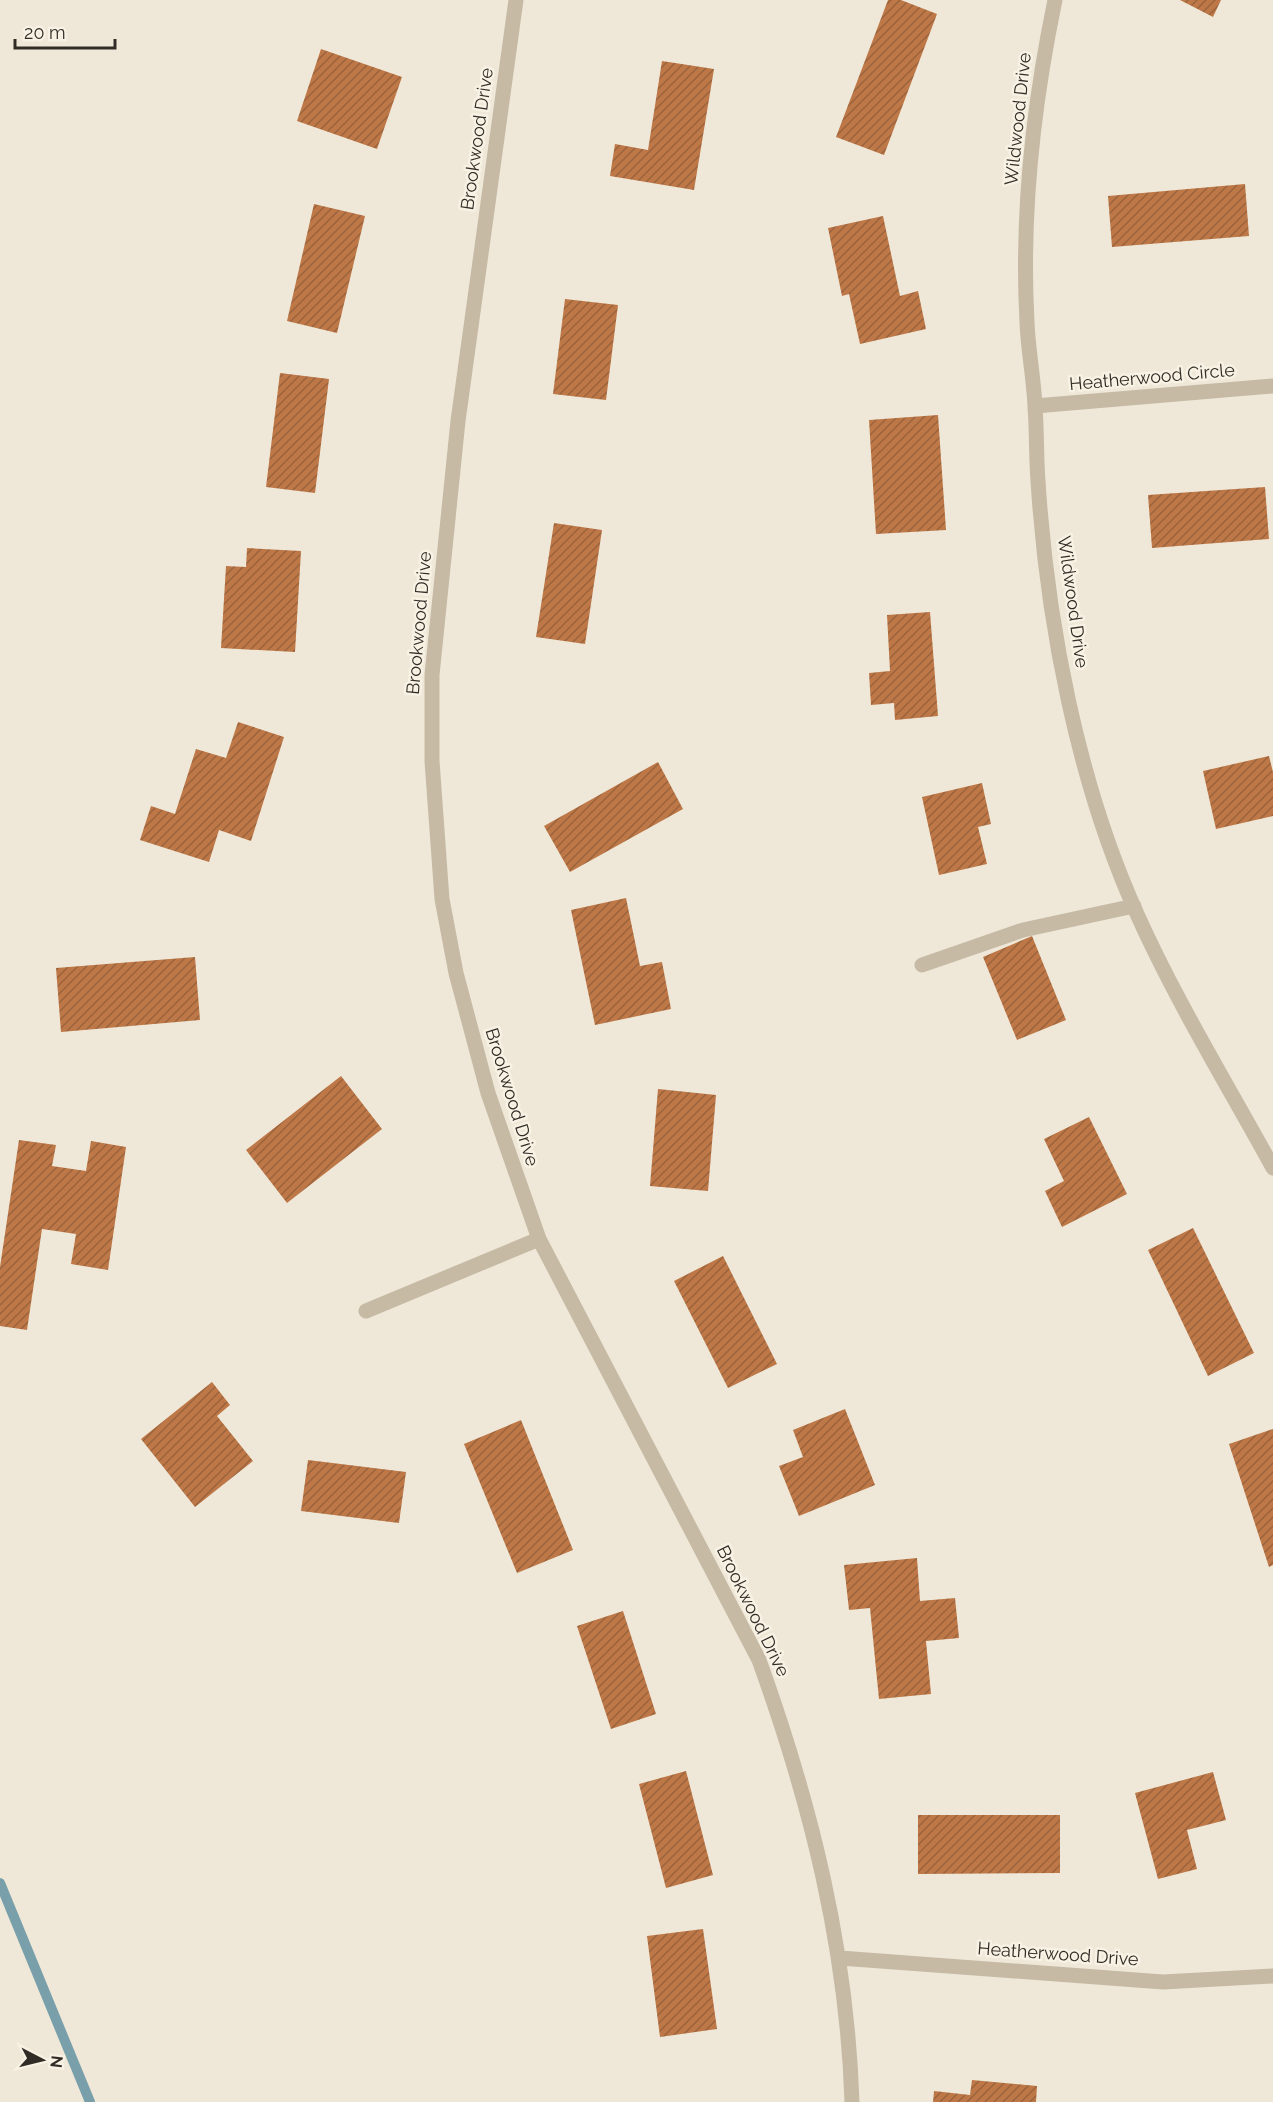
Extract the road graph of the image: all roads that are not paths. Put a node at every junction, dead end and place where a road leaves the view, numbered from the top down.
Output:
1 (516, 0) edge
2 (1055, 0) edge
3 (1273, 386) edge
4 (1035, 406) junction
5 (1134, 906) junction
6 (922, 965) dead end
7 (1273, 1168) edge
8 (538, 1239) junction
9 (366, 1311) dead end
10 (840, 1958) junction
11 (1273, 1976) edge
12 (852, 2102) edge

1 - 8 street, Brookwood Drive
2 - 4 street, Wildwood Drive
3 - 4 street, Heatherwood Circle
4 - 5 street, Wildwood Drive
5 - 6 street
5 - 7 street, Wildwood Drive
8 - 9 street
8 - 10 street, Brookwood Drive
10 - 11 street, Heatherwood Drive
10 - 12 street, Brookwood Drive

